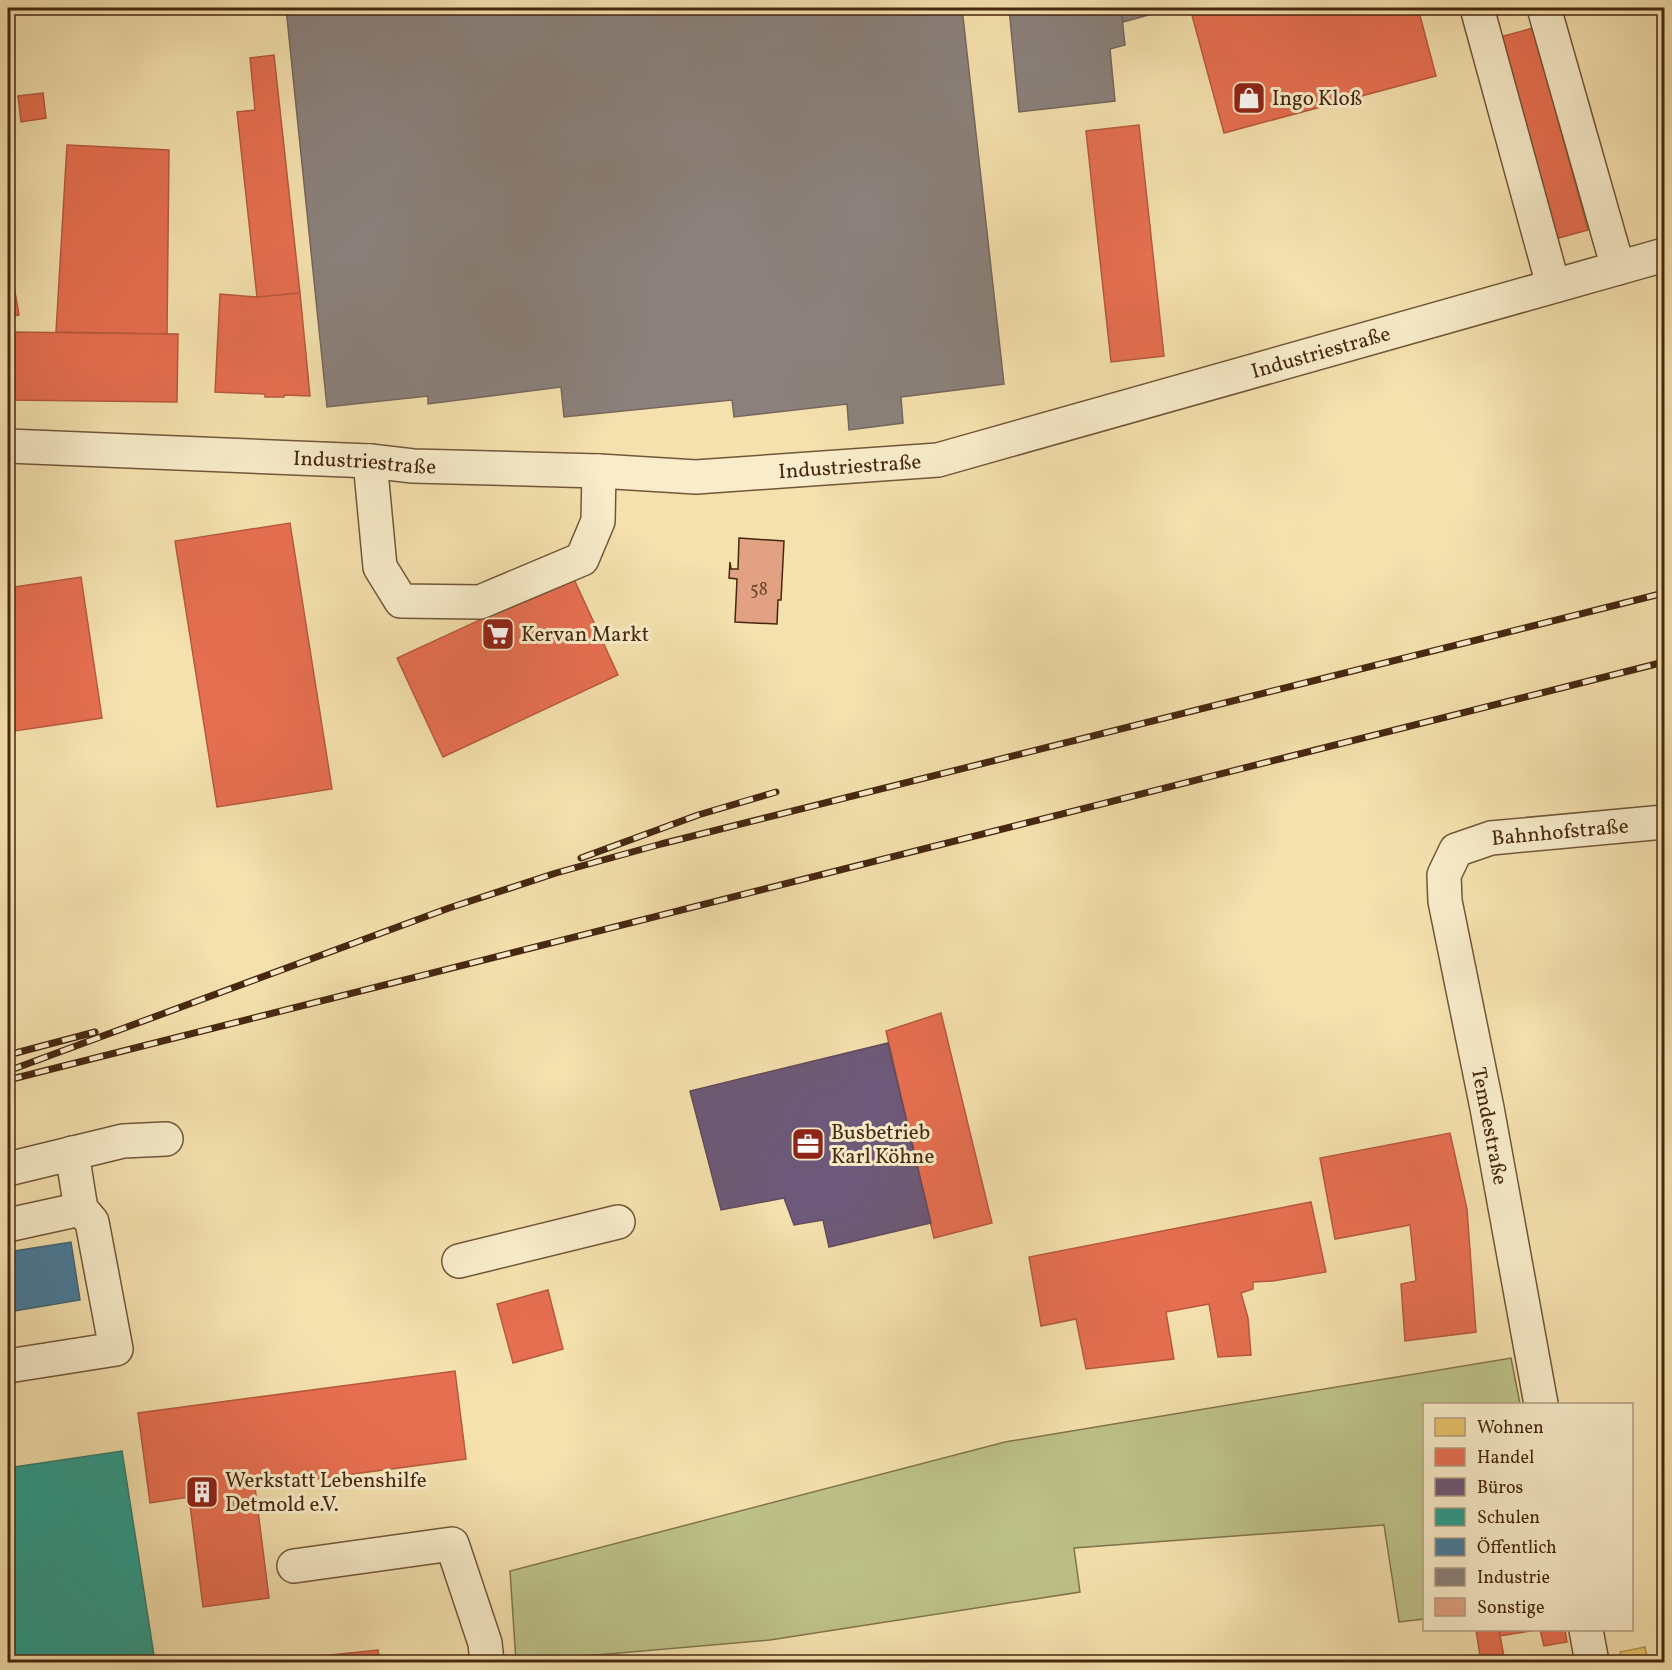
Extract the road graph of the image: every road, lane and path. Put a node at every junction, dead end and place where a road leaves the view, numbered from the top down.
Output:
1 (1477, 8) edge
2 (1544, 8) edge
3 (1665, 255) edge
4 (1618, 268) junction
5 (1553, 285) junction
6 (8, 446) edge
7 (370, 461) junction
8 (599, 471) junction
9 (1665, 822) edge
10 (1456, 850) joint
11 (166, 1139) dead end
12 (72, 1153) junction
13 (8, 1169) edge
14 (81, 1209) junction
15 (618, 1222) dead end
16 (8, 1225) edge
17 (459, 1261) dead end
18 (8, 1366) edge
19 (1541, 1403) edge
20 (294, 1566) dead end
21 (1586, 1631) edge
22 (487, 1662) edge
23 (1592, 1662) edge

1 - 5 street
2 - 4 street
3 - 4 street, Industriestraße
4 - 5 street, Industriestraße
5 - 8 street, Industriestraße
6 - 7 street, Industriestraße
7 - 8 street, Industriestraße
7 - 8 street
9 - 10 street, Bahnhofstraße
10 - 19 street, Temdestraße
11 - 12 street
12 - 13 street
12 - 14 street
14 - 16 street
14 - 18 street
15 - 17 street
20 - 22 street
21 - 23 street

